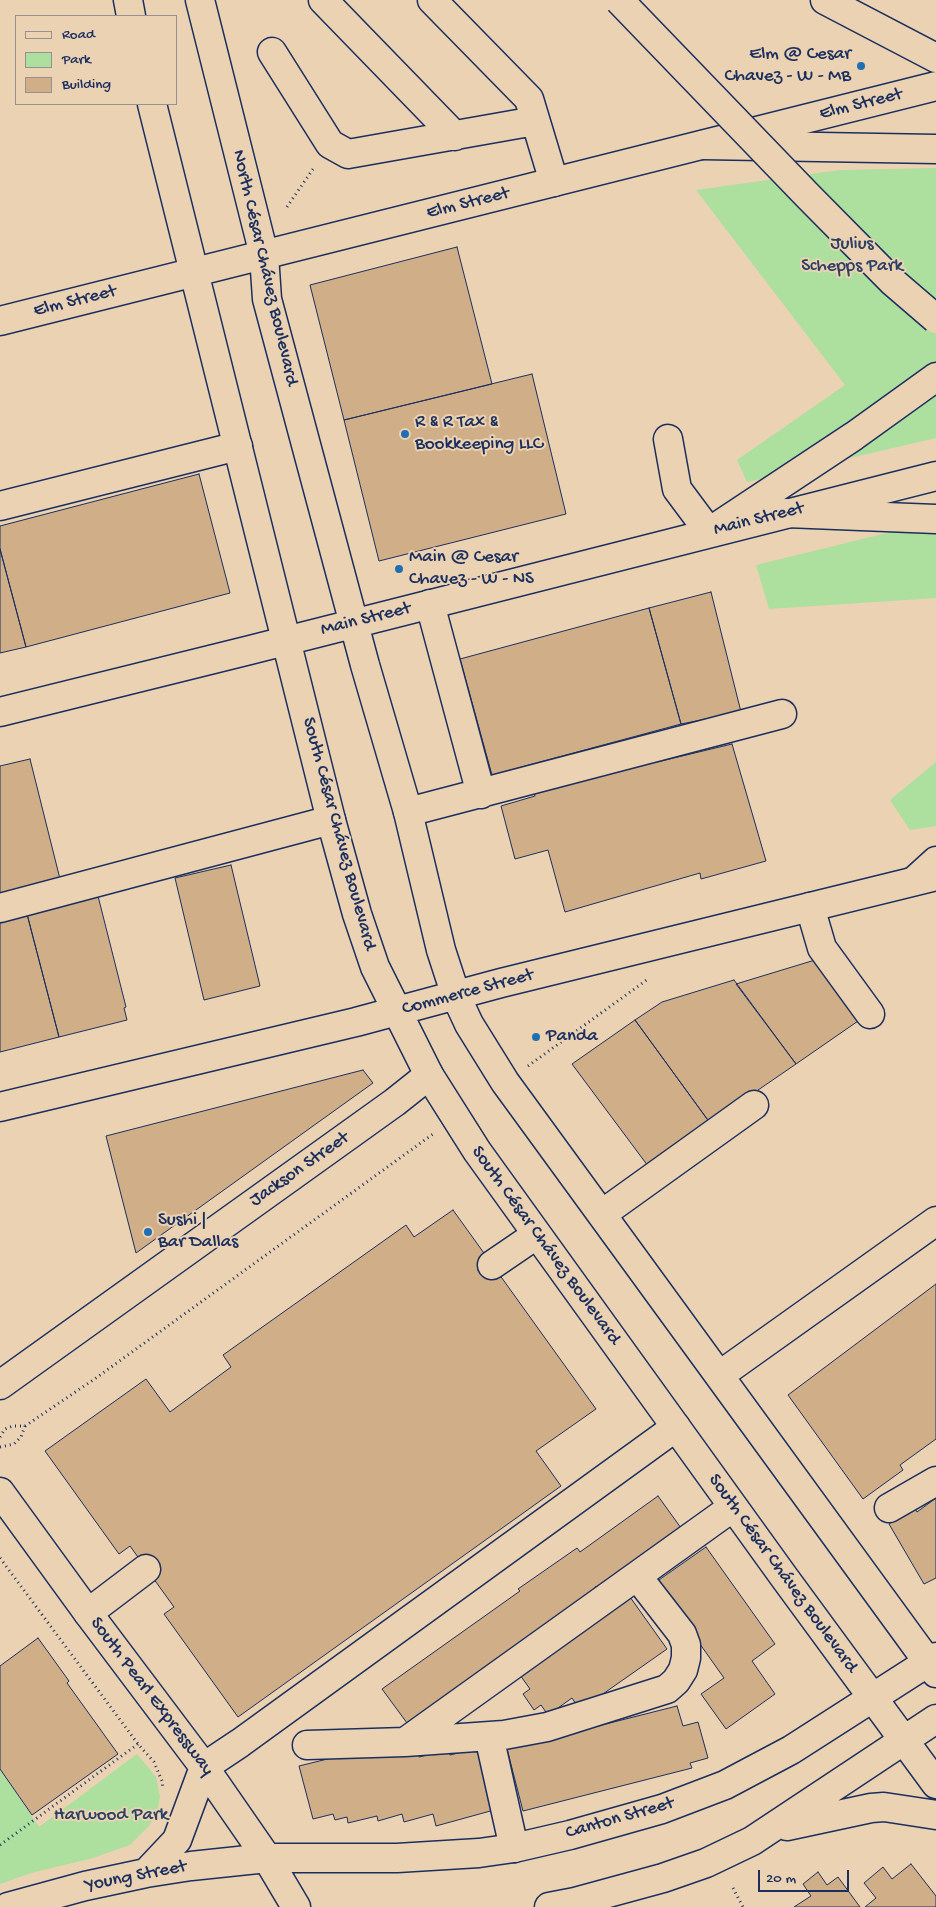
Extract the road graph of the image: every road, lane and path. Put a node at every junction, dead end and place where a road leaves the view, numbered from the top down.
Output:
1 (128, 0) edge
2 (200, 0) edge
3 (323, 0) edge
4 (432, 0) edge
5 (619, 0) edge
6 (825, 0) edge
7 (131, 15) edge
8 (272, 52) dead end
9 (936, 58) edge
10 (936, 86) edge
11 (152, 105) edge
12 (536, 121) junction
13 (455, 136) junction
14 (330, 144) junction
15 (703, 145) junction
16 (936, 149) edge
17 (554, 182) junction
18 (287, 207) dead end
19 (264, 255) junction
20 (194, 272) junction
21 (936, 319) edge
22 (0, 321) edge
23 (936, 377) edge
24 (668, 438) dead end
25 (238, 446) junction
26 (936, 476) edge
27 (0, 506) edge
28 (786, 513) junction
29 (936, 519) edge
30 (708, 532) junction
31 (430, 604) junction
32 (355, 623) junction
33 (286, 641) junction
34 (0, 712) edge
35 (782, 714) dead end
36 (481, 794) junction
37 (408, 812) junction
38 (331, 820) junction
39 (936, 861) edge
40 (925, 878) edge
41 (810, 907) junction
42 (0, 908) edge
43 (639, 984) dead end
44 (456, 996) junction
45 (396, 1012) junction
46 (870, 1014) dead end
47 (523, 1070) dead end
48 (429, 1075) junction
49 (754, 1104) dead end
50 (0, 1108) edge
51 (427, 1138) dead end
52 (602, 1214) junction
53 (936, 1221) edge
54 (536, 1235) junction
55 (492, 1266) dead end
56 (720, 1376) junction
57 (0, 1385) edge
58 (25, 1426) junction
59 (676, 1428) junction
60 (0, 1437) edge
61 (0, 1447) edge
62 (936, 1481) edge
63 (0, 1492) edge
64 (733, 1507) junction
65 (889, 1508) dead end
66 (0, 1558) edge
67 (146, 1569) dead end
68 (637, 1576) junction
69 (88, 1613) junction
70 (933, 1664) edge
71 (873, 1699) junction
72 (936, 1719) edge
73 (489, 1736) junction
74 (904, 1740) junction
75 (405, 1742) junction
76 (138, 1744) junction
77 (307, 1745) dead end
78 (204, 1766) junction
79 (936, 1784) edge
80 (163, 1790) dead end
81 (936, 1815) edge
82 (771, 1830) junction
83 (0, 1845) edge
84 (514, 1848) junction
85 (267, 1858) junction
86 (146, 1873) junction
87 (733, 1888) dead end
88 (8, 1907) edge
89 (296, 1907) edge
90 (549, 1907) edge
91 (743, 1907) edge

1 - 7 main road
2 - 19 main road, North César Chávez Boulevard
3 - 13 main road
4 - 12 main road
5 - 21 main road, bridge
6 - 9 main road
8 - 14 main road
10 - 15 main road, Elm Street
11 - 20 main road
12 - 13 main road
12 - 17 main road
13 - 14 main road
14 - 18 path
15 - 16 main road
15 - 17 main road, Elm Street
17 - 19 main road, Elm Street
19 - 20 main road, Elm Street
19 - 32 main road, North César Chávez Boulevard
20 - 22 main road, Elm Street
20 - 25 main road
23 - 30 main road
24 - 30 main road
25 - 27 main road
25 - 33 main road
26 - 28 main road, Main Street
28 - 29 main road
28 - 30 main road, Main Street
30 - 31 main road, Main Street
31 - 32 main road, Main Street
31 - 36 main road
32 - 33 main road, Main Street
32 - 37 main road
33 - 34 main road, Main Street
33 - 38 main road, South César Chávez Boulevard
35 - 36 main road
36 - 37 main road
37 - 44 main road
38 - 42 main road
38 - 45 main road, South César Chávez Boulevard
39 - 40 main road
40 - 41 main road, Commerce Street
41 - 44 main road, Commerce Street
41 - 46 main road
43 - 47 path
44 - 45 main road, Commerce Street
44 - 52 main road
45 - 48 main road, South César Chávez Boulevard
45 - 50 main road, Commerce Street
48 - 54 main road, South César Chávez Boulevard
48 - 57 main road, Jackson Street
49 - 52 main road
51 - 58 path
52 - 56 main road
53 - 56 main road
54 - 55 main road
54 - 59 main road, South César Chávez Boulevard
56 - 70 main road
58 - 60 path
58 - 61 path
59 - 64 main road, South César Chávez Boulevard
59 - 78 main road
62 - 65 main road
63 - 69 main road, South Pearl Expressway
64 - 68 main road
64 - 71 main road, South César Chávez Boulevard
66 - 76 path
67 - 69 main road
68 - 73 main road
68 - 75 main road
69 - 78 main road, South Pearl Expressway
70 - 71 main road, Canton Street
71 - 74 main road, South César Chávez Boulevard
71 - 84 main road, Canton Street
72 - 74 main road
73 - 75 main road
73 - 84 main road
74 - 79 main road, South César Chávez Boulevard
74 - 82 main road
75 - 77 main road
76 - 80 path
76 - 83 path
78 - 85 main road, South Pearl Expressway
78 - 86 main road
81 - 82 main road
82 - 90 main road
84 - 85 main road, Canton Street
85 - 86 main road, Young Street
85 - 89 main road, South Pearl Expressway
86 - 88 main road, Young Street
87 - 91 path

